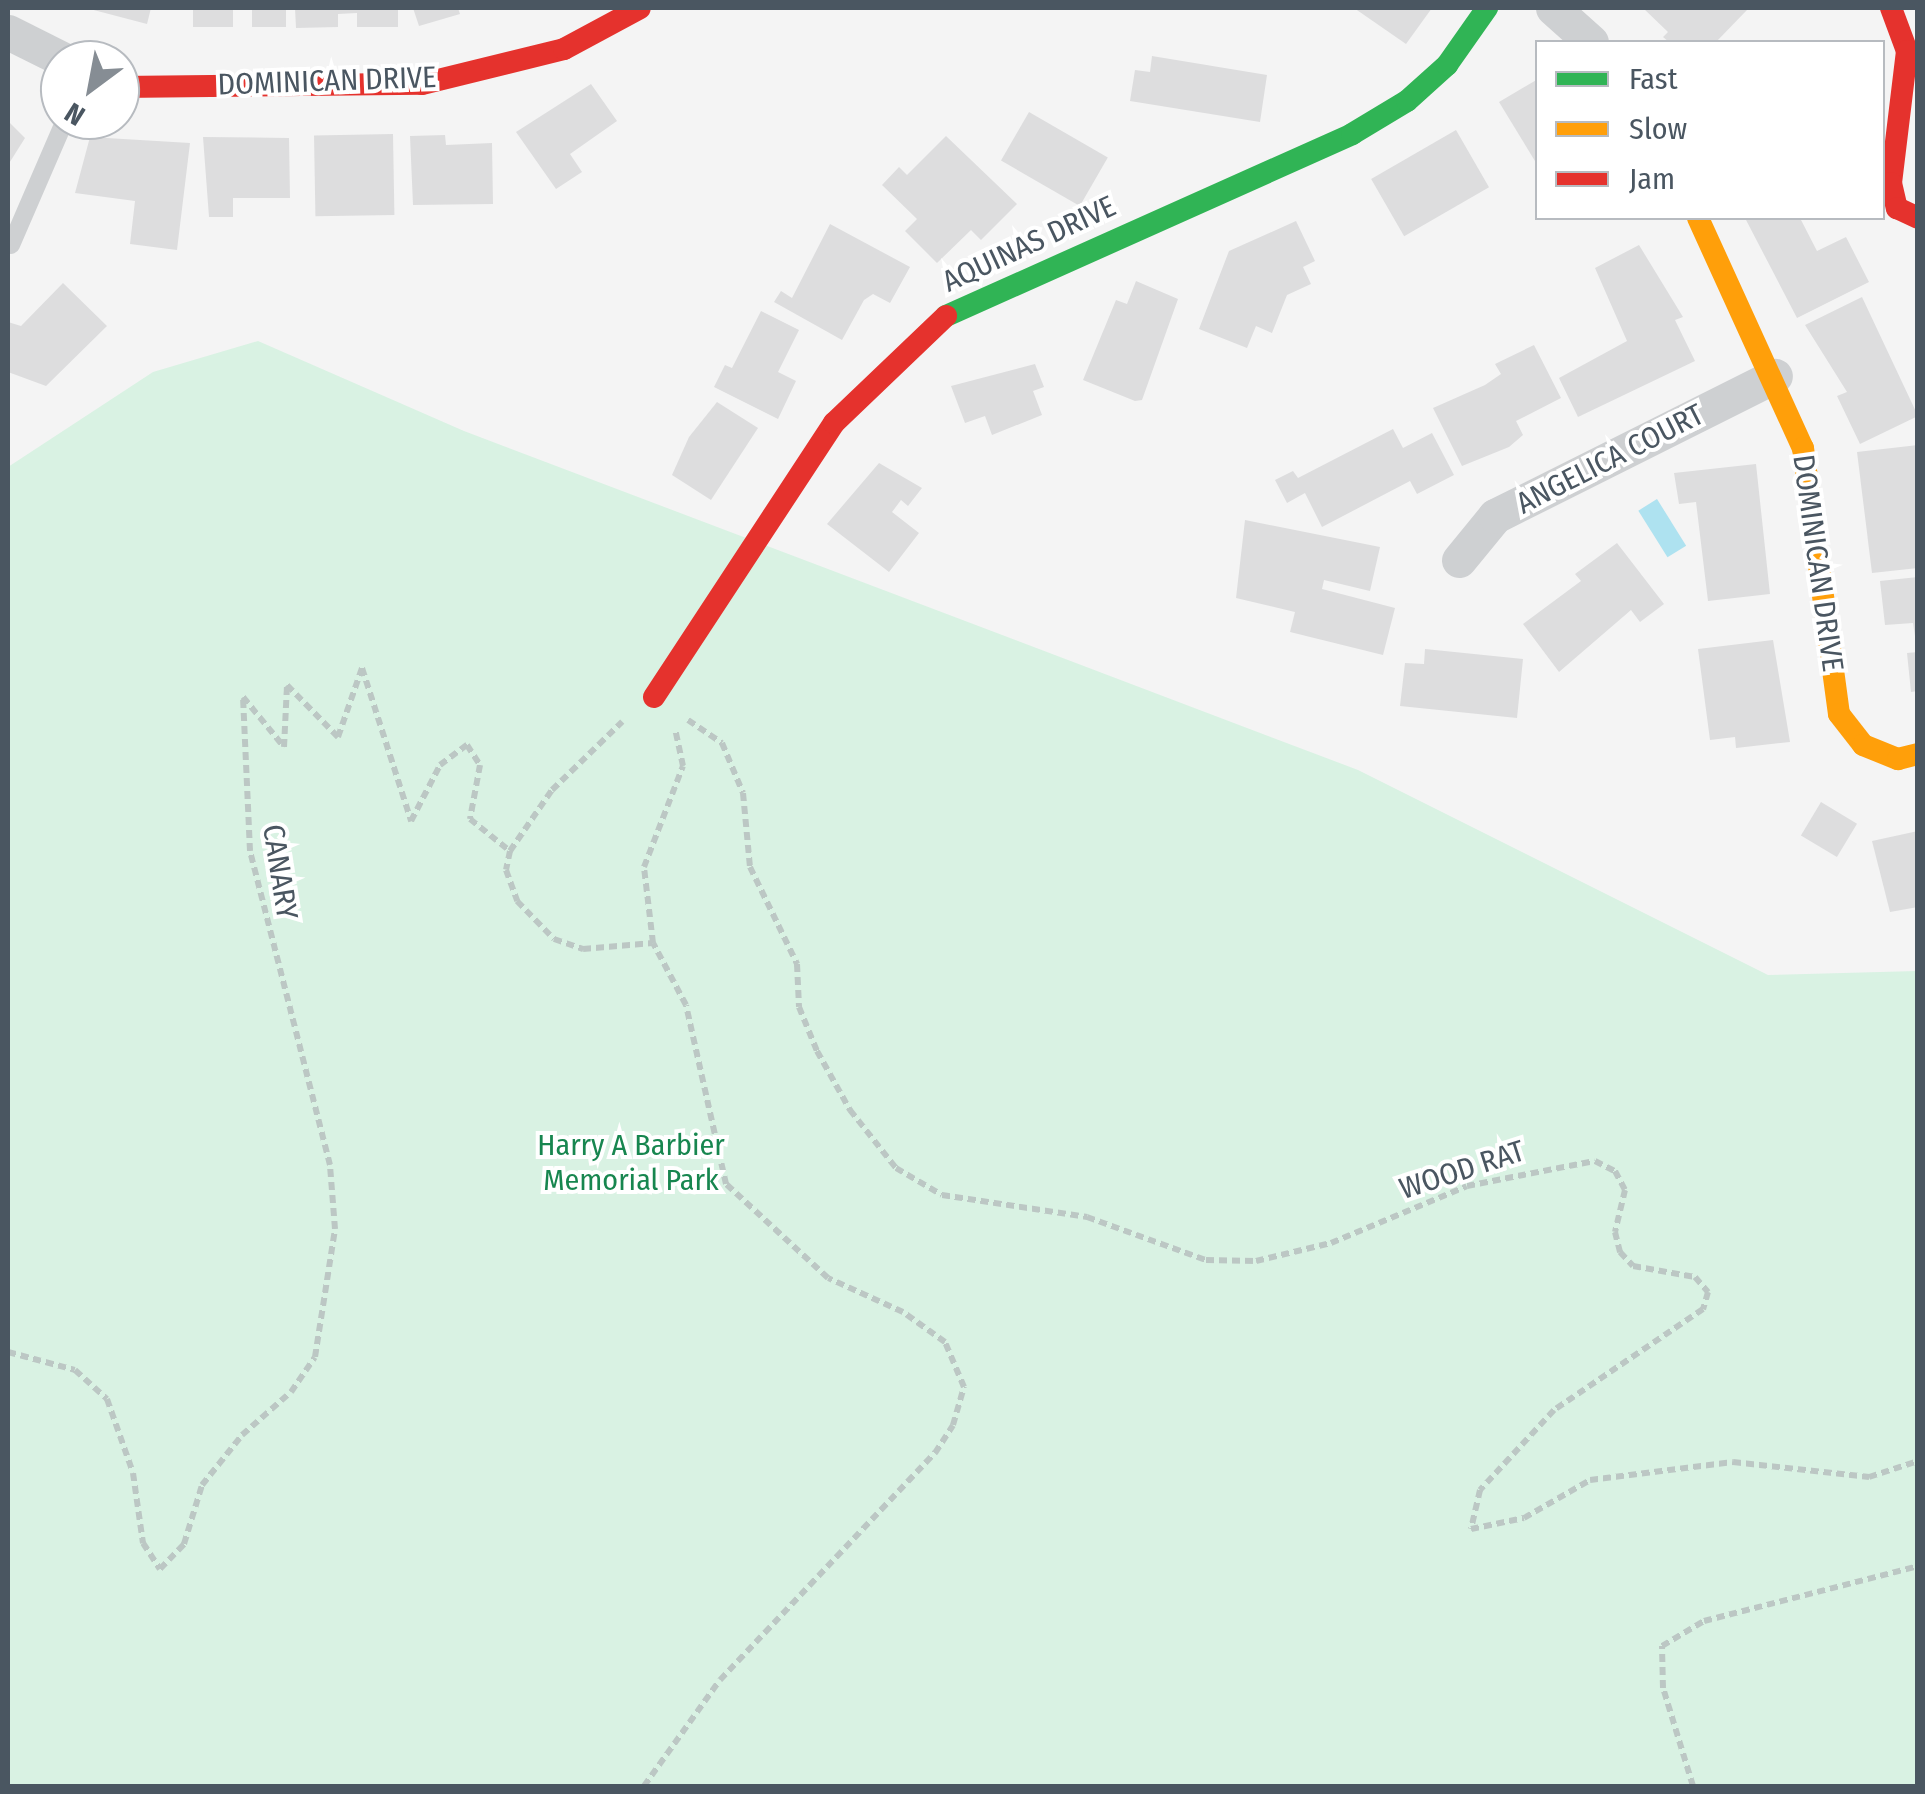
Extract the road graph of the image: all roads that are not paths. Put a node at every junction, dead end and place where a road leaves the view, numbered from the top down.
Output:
1 (640, 8) edge
2 (1487, 8) edge
3 (1553, 8) edge
4 (1890, 8) edge
5 (8, 32) edge
6 (1589, 40) edge
7 (40, 48) edge
8 (140, 87) edge
9 (56, 140) edge
10 (1918, 218) edge
11 (1699, 220) edge
12 (11, 245) dead end
13 (1775, 376) junction
14 (1459, 560) dead end
15 (654, 697) road end
16 (1918, 754) edge

1 - 8 street, DOMINICAN DRIVE
2 - 15 street, AQUINAS DRIVE
3 - 6 street
4 - 10 street
5 - 7 street
9 - 12 lane
11 - 13 street, DOMINICAN DRIVE
13 - 14 street, ANGELICA COURT
13 - 16 street, DOMINICAN DRIVE

